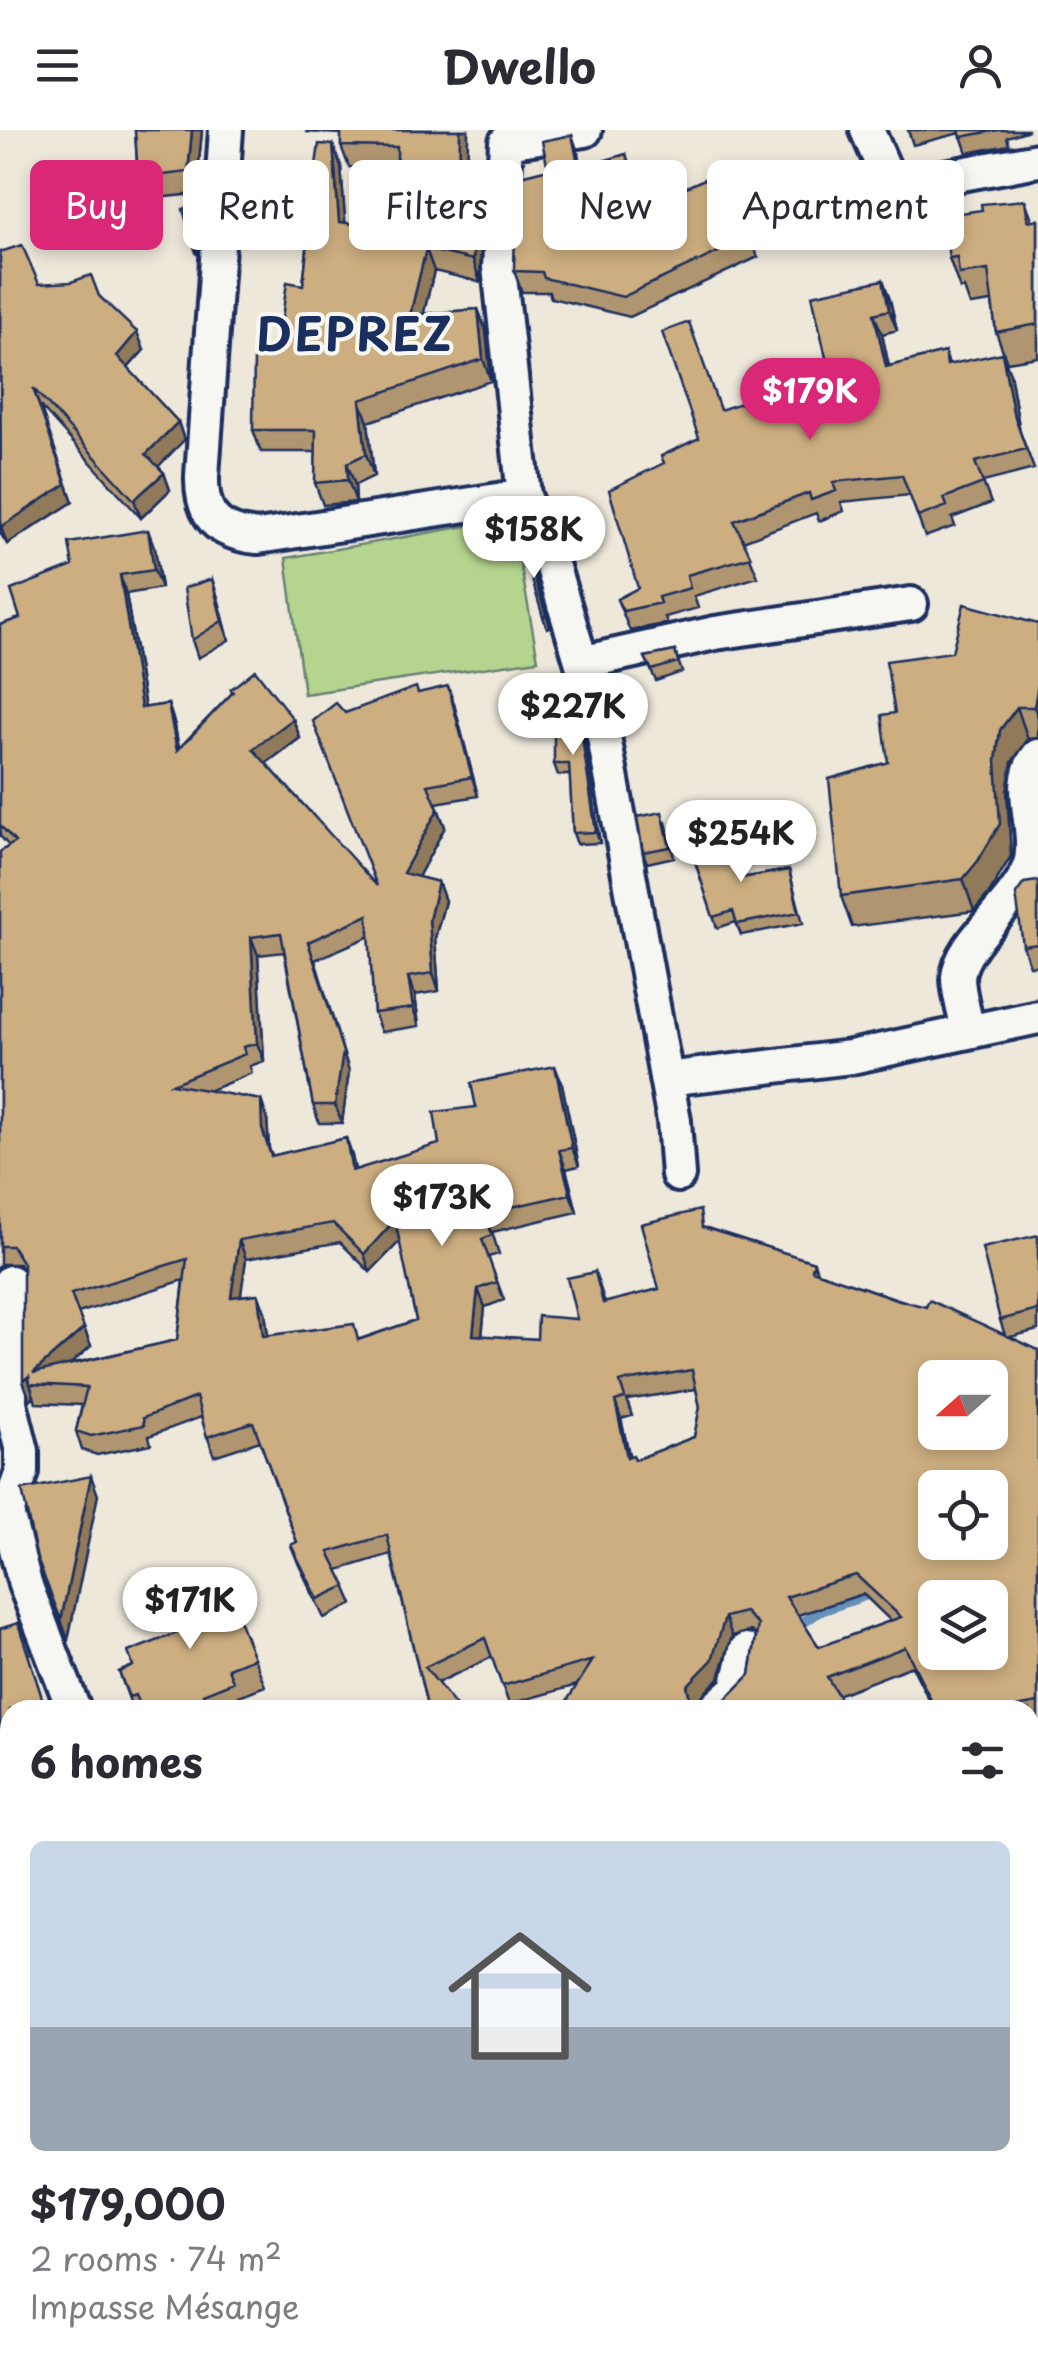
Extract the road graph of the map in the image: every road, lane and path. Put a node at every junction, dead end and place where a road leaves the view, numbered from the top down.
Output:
1 (226, 130) edge
2 (585, 130) edge
3 (867, 130) edge
4 (1038, 160) edge
5 (524, 496) junction
6 (911, 604) dead end
7 (584, 662) junction
8 (1038, 756) edge
9 (1038, 1017) edge
10 (968, 1031) junction
11 (666, 1079) junction
12 (678, 1175) dead end
13 (10, 1282) dead end
14 (746, 1650) dead end
15 (70, 1700) edge
16 (724, 1700) edge

1 - 5 street
2 - 5 street
3 - 4 street
5 - 7 street
6 - 7 street
7 - 11 street
8 - 10 street
9 - 10 street
10 - 11 street
11 - 12 street
13 - 15 street
14 - 16 street

